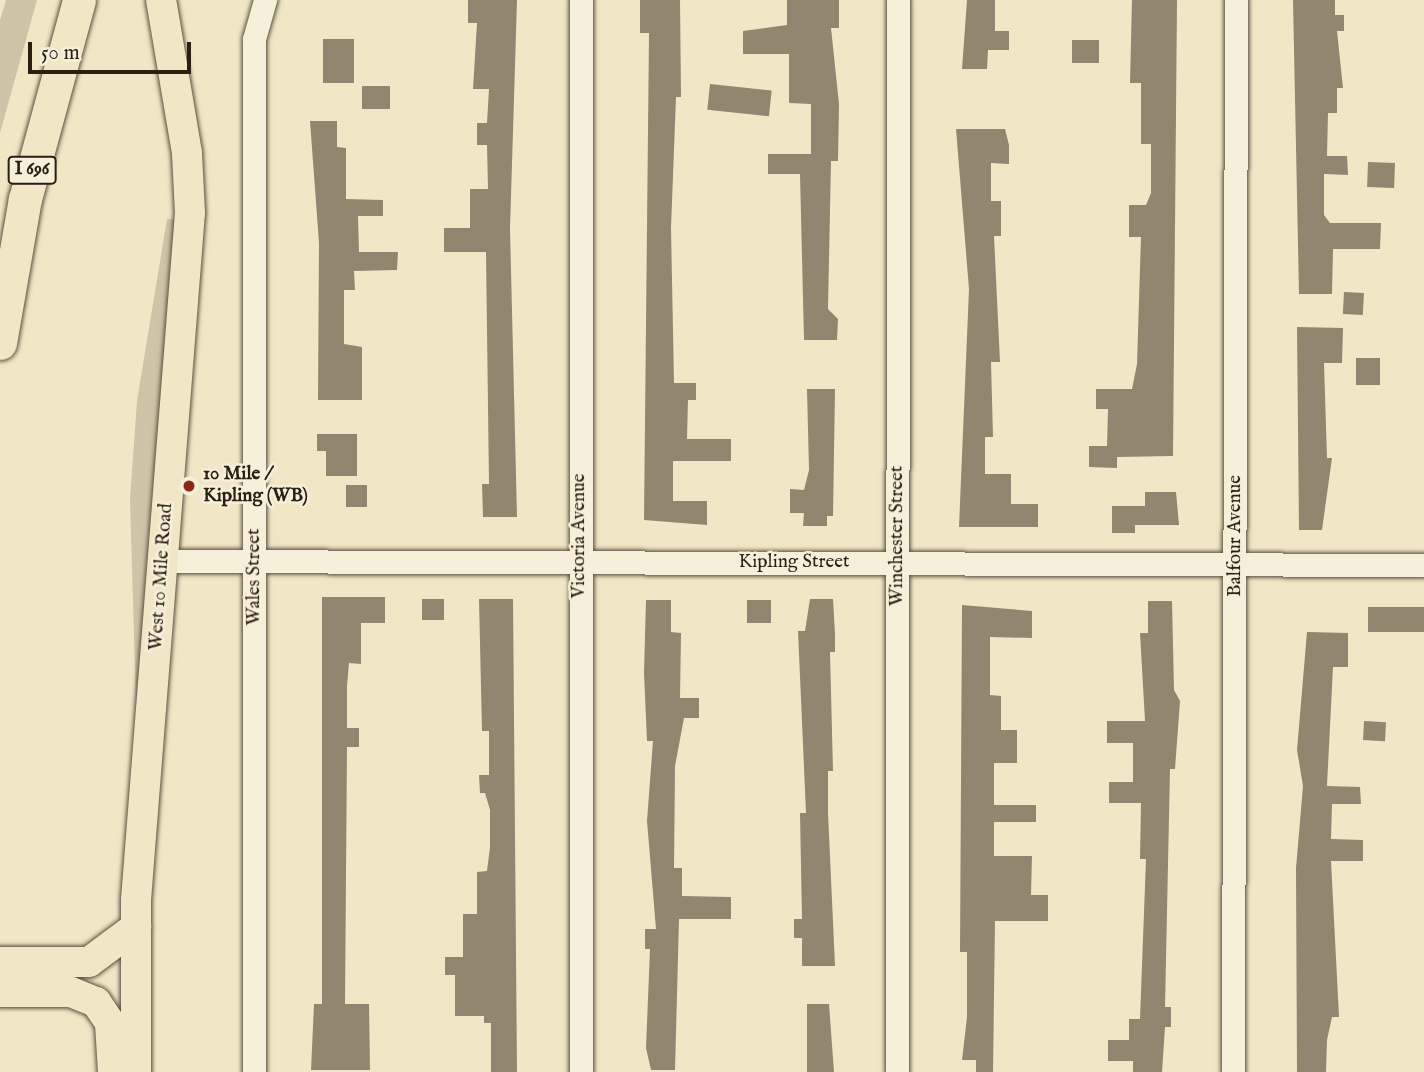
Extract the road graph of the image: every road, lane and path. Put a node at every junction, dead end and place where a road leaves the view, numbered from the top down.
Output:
1 (79, 0) edge
2 (160, 0) edge
3 (265, 0) edge
4 (580, 0) edge
5 (898, 0) edge
6 (1236, 0) edge
7 (0, 344) edge
8 (165, 561) junction
9 (255, 562) junction
10 (580, 562) junction
11 (897, 563) junction
12 (1236, 565) junction
13 (1424, 565) edge
14 (136, 927) junction
15 (0, 962) edge
16 (0, 992) edge
17 (113, 1072) edge
18 (136, 1072) edge
19 (254, 1072) edge
20 (581, 1072) edge
21 (897, 1072) edge
22 (1233, 1072) edge

1 - 7 highway, I 696
2 - 8 main road, West 10 Mile Road
3 - 9 street, Wales Street
4 - 10 street, Victoria Avenue
5 - 11 street, Winchester Street
6 - 12 street, Balfour Avenue
8 - 9 street, Kipling Street
8 - 14 main road, West 10 Mile Road
9 - 10 street, Kipling Street
9 - 19 street, Wales Street
10 - 11 street, Kipling Street
10 - 20 street, Victoria Avenue
11 - 12 street, Kipling Street
11 - 21 street, Winchester Street
12 - 13 street, Kipling Street
12 - 22 street, Balfour Avenue
14 - 15 main road
14 - 18 main road, West 10 Mile Road
16 - 17 main road

